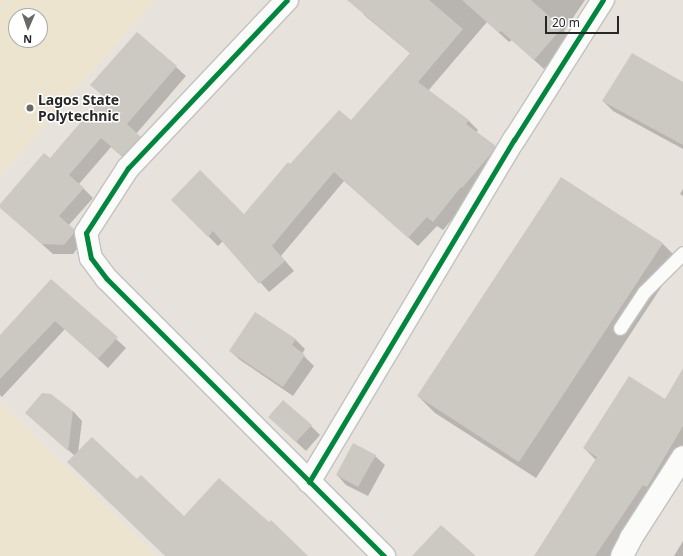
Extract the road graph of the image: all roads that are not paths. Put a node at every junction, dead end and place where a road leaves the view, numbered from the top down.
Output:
1 (287, 0) edge
2 (603, 0) edge
3 (683, 253) edge
4 (620, 328) dead end
5 (683, 457) edge
6 (309, 482) junction
7 (384, 556) edge
8 (622, 556) edge

1 - 6 street
2 - 6 street
3 - 4 lane
5 - 8 street
6 - 7 street

